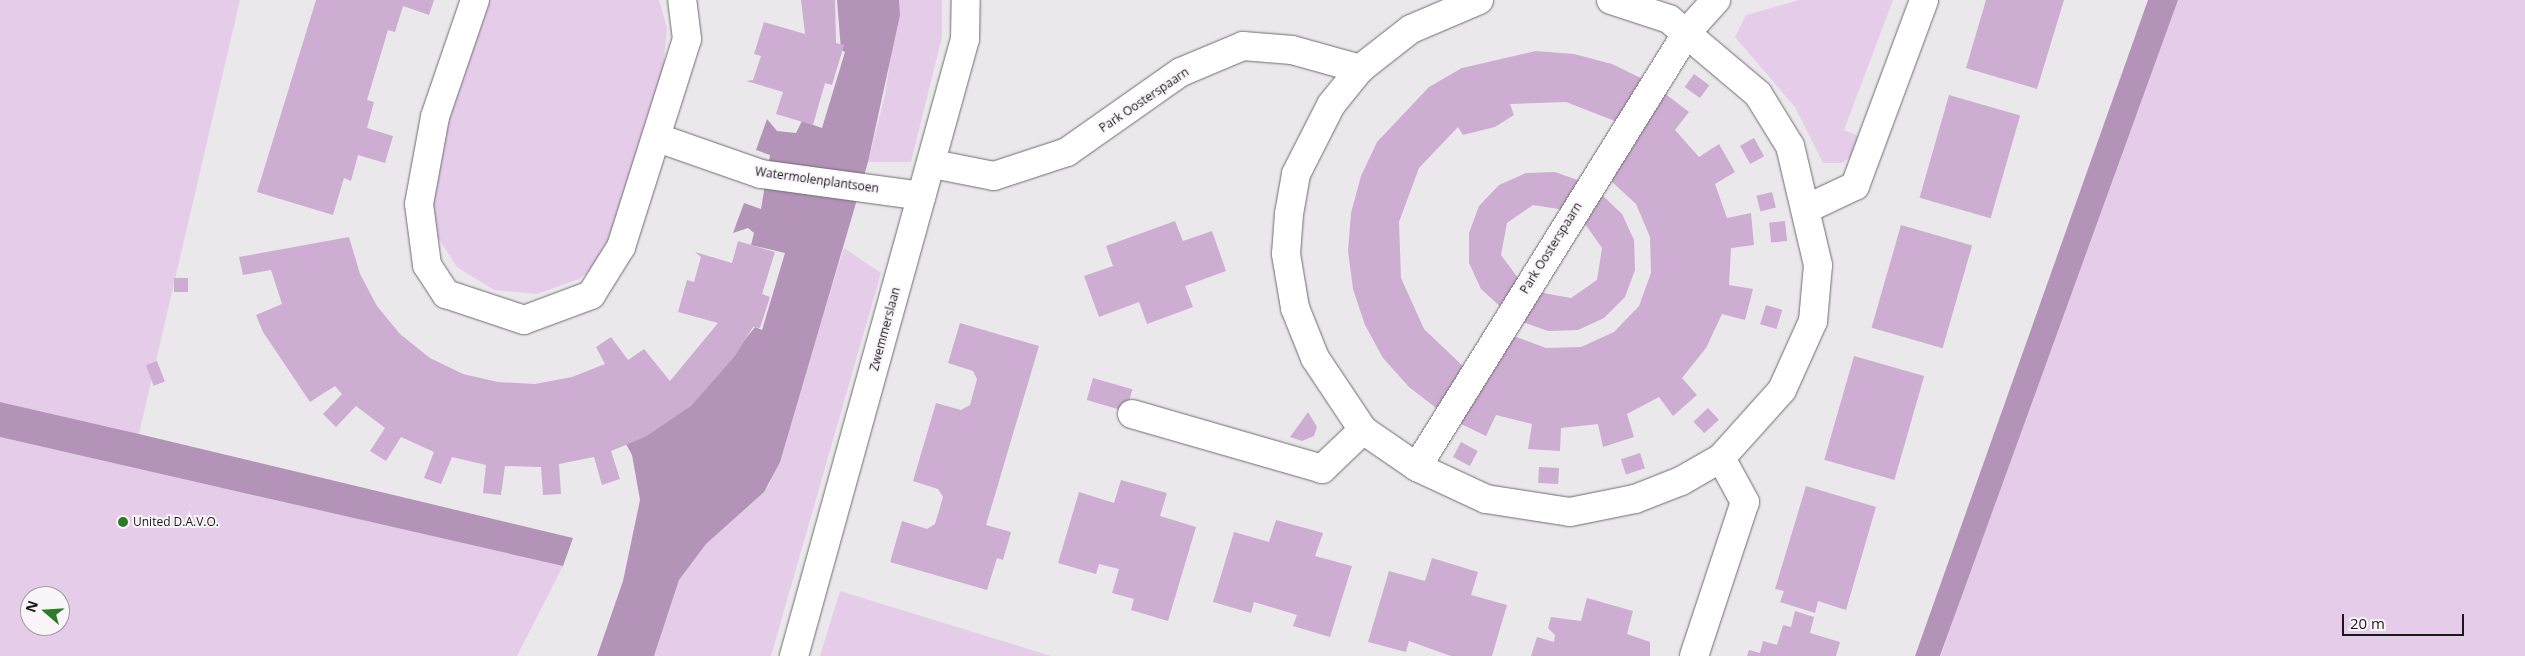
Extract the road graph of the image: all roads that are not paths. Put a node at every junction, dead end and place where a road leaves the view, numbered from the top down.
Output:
1 (475, 0) edge
2 (682, 0) edge
3 (966, 0) edge
4 (1479, 0) edge
5 (1611, 0) edge
6 (1716, 0) edge
7 (1924, 0) edge
8 (1688, 32) junction
9 (1360, 69) junction
10 (658, 138) junction
11 (933, 164) junction
12 (921, 196) junction
13 (1808, 208) junction
14 (1132, 414) dead end
15 (1363, 430) junction
16 (1721, 458) junction
17 (1417, 467) junction
18 (794, 656) edge
19 (1694, 656) edge

1 - 10 street
2 - 10 street
3 - 11 street, Zwemmerslaan
4 - 9 street
5 - 8 street
6 - 8 street, Park Oosterspaarn
7 - 13 street
8 - 13 street
8 - 17 street, Park Oosterspaarn
9 - 11 street, Park Oosterspaarn
9 - 15 street
10 - 12 street, Watermolenplantsoen
11 - 12 street, Zwemmerslaan
12 - 18 street, Zwemmerslaan
13 - 16 street
14 - 15 street
15 - 17 street
16 - 17 street
16 - 19 street

